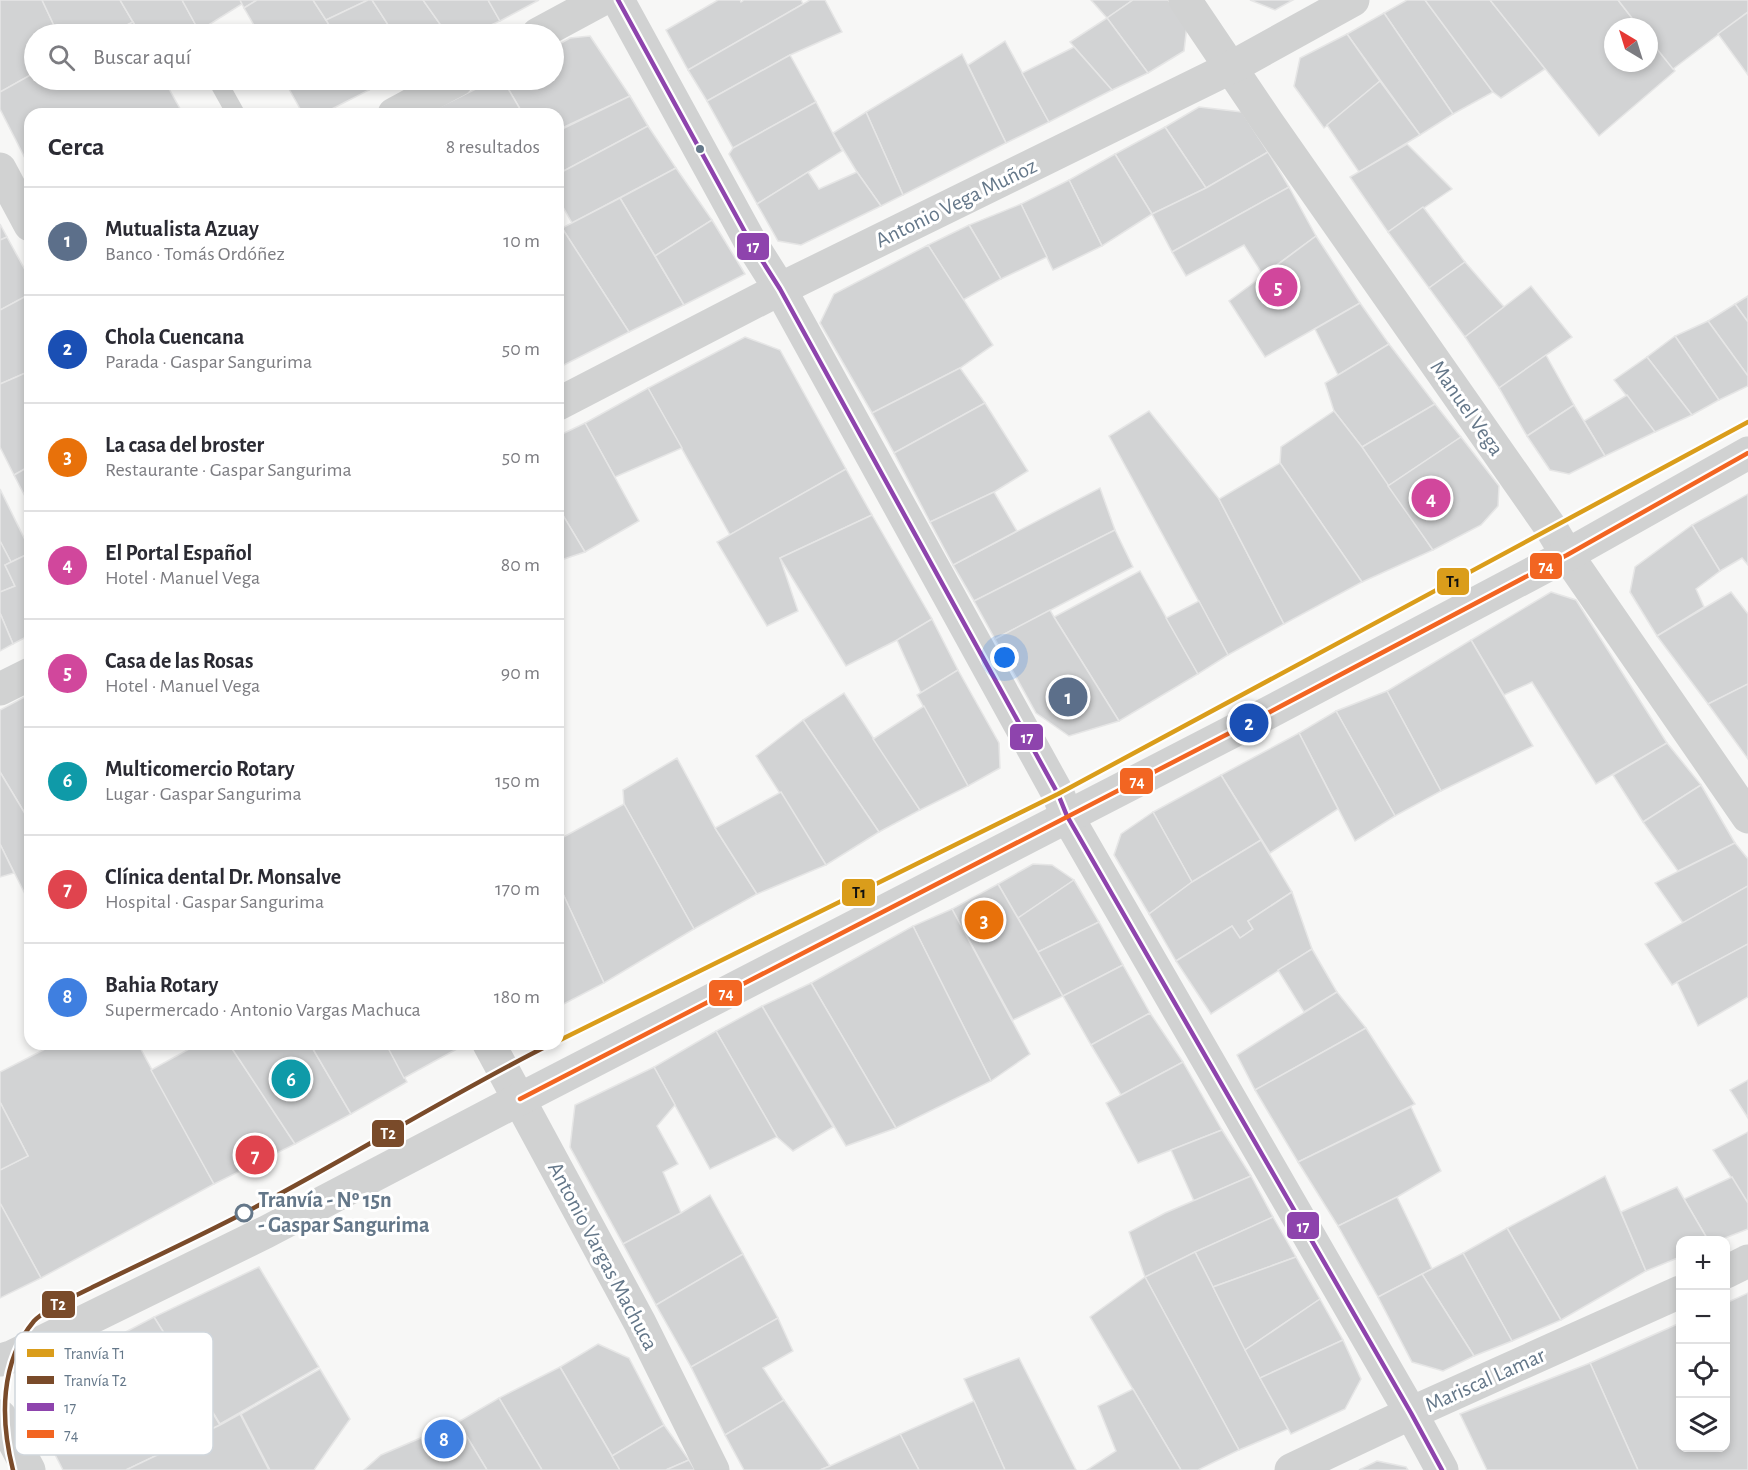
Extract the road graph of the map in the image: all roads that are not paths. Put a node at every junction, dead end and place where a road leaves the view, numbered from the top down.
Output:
1 (601, 0) edge
2 (618, 0) edge
3 (1185, 0) edge
4 (1353, 0) edge
5 (557, 24) edge
6 (1232, 67) junction
7 (223, 90) edge
8 (438, 90) edge
9 (233, 108) edge
10 (405, 108) edge
11 (0, 169) edge
12 (24, 214) edge
13 (780, 289) junction
14 (564, 401) edge
15 (1748, 453) edge
16 (1567, 555) junction
17 (24, 677) edge
18 (0, 689) edge
19 (1067, 816) junction
20 (1748, 817) edge
21 (496, 1056) edge
22 (520, 1099) junction
23 (1748, 1261) edge
24 (1730, 1270) edge
25 (1676, 1294) edge
26 (61, 1332) edge
27 (15, 1354) edge
28 (0, 1360) edge
29 (1412, 1413) junction
30 (0, 1416) edge
31 (15, 1444) edge
32 (21, 1455) edge
33 (29, 1470) edge
34 (713, 1470) edge
35 (1291, 1470) edge
36 (1442, 1470) edge

1 - 5 street
2 - 13 street
3 - 6 street, Manuel Vega
4 - 6 street, Antonio Vega Muñoz
6 - 13 street, Antonio Vega Muñoz
6 - 16 street, Manuel Vega
7 - 9 lane
8 - 10 street
11 - 12 street
13 - 14 street, Antonio Vega Muñoz
13 - 19 street
15 - 16 street
16 - 19 street
16 - 20 street, Manuel Vega
17 - 18 street
19 - 22 street
19 - 29 street
21 - 22 street, Antonio Vargas Machuca
22 - 26 street
22 - 34 street, Antonio Vargas Machuca
23 - 24 street
25 - 29 street, Mariscal Lamar
27 - 28 street
29 - 35 street, Mariscal Lamar
29 - 36 street
30 - 31 street
32 - 33 street

